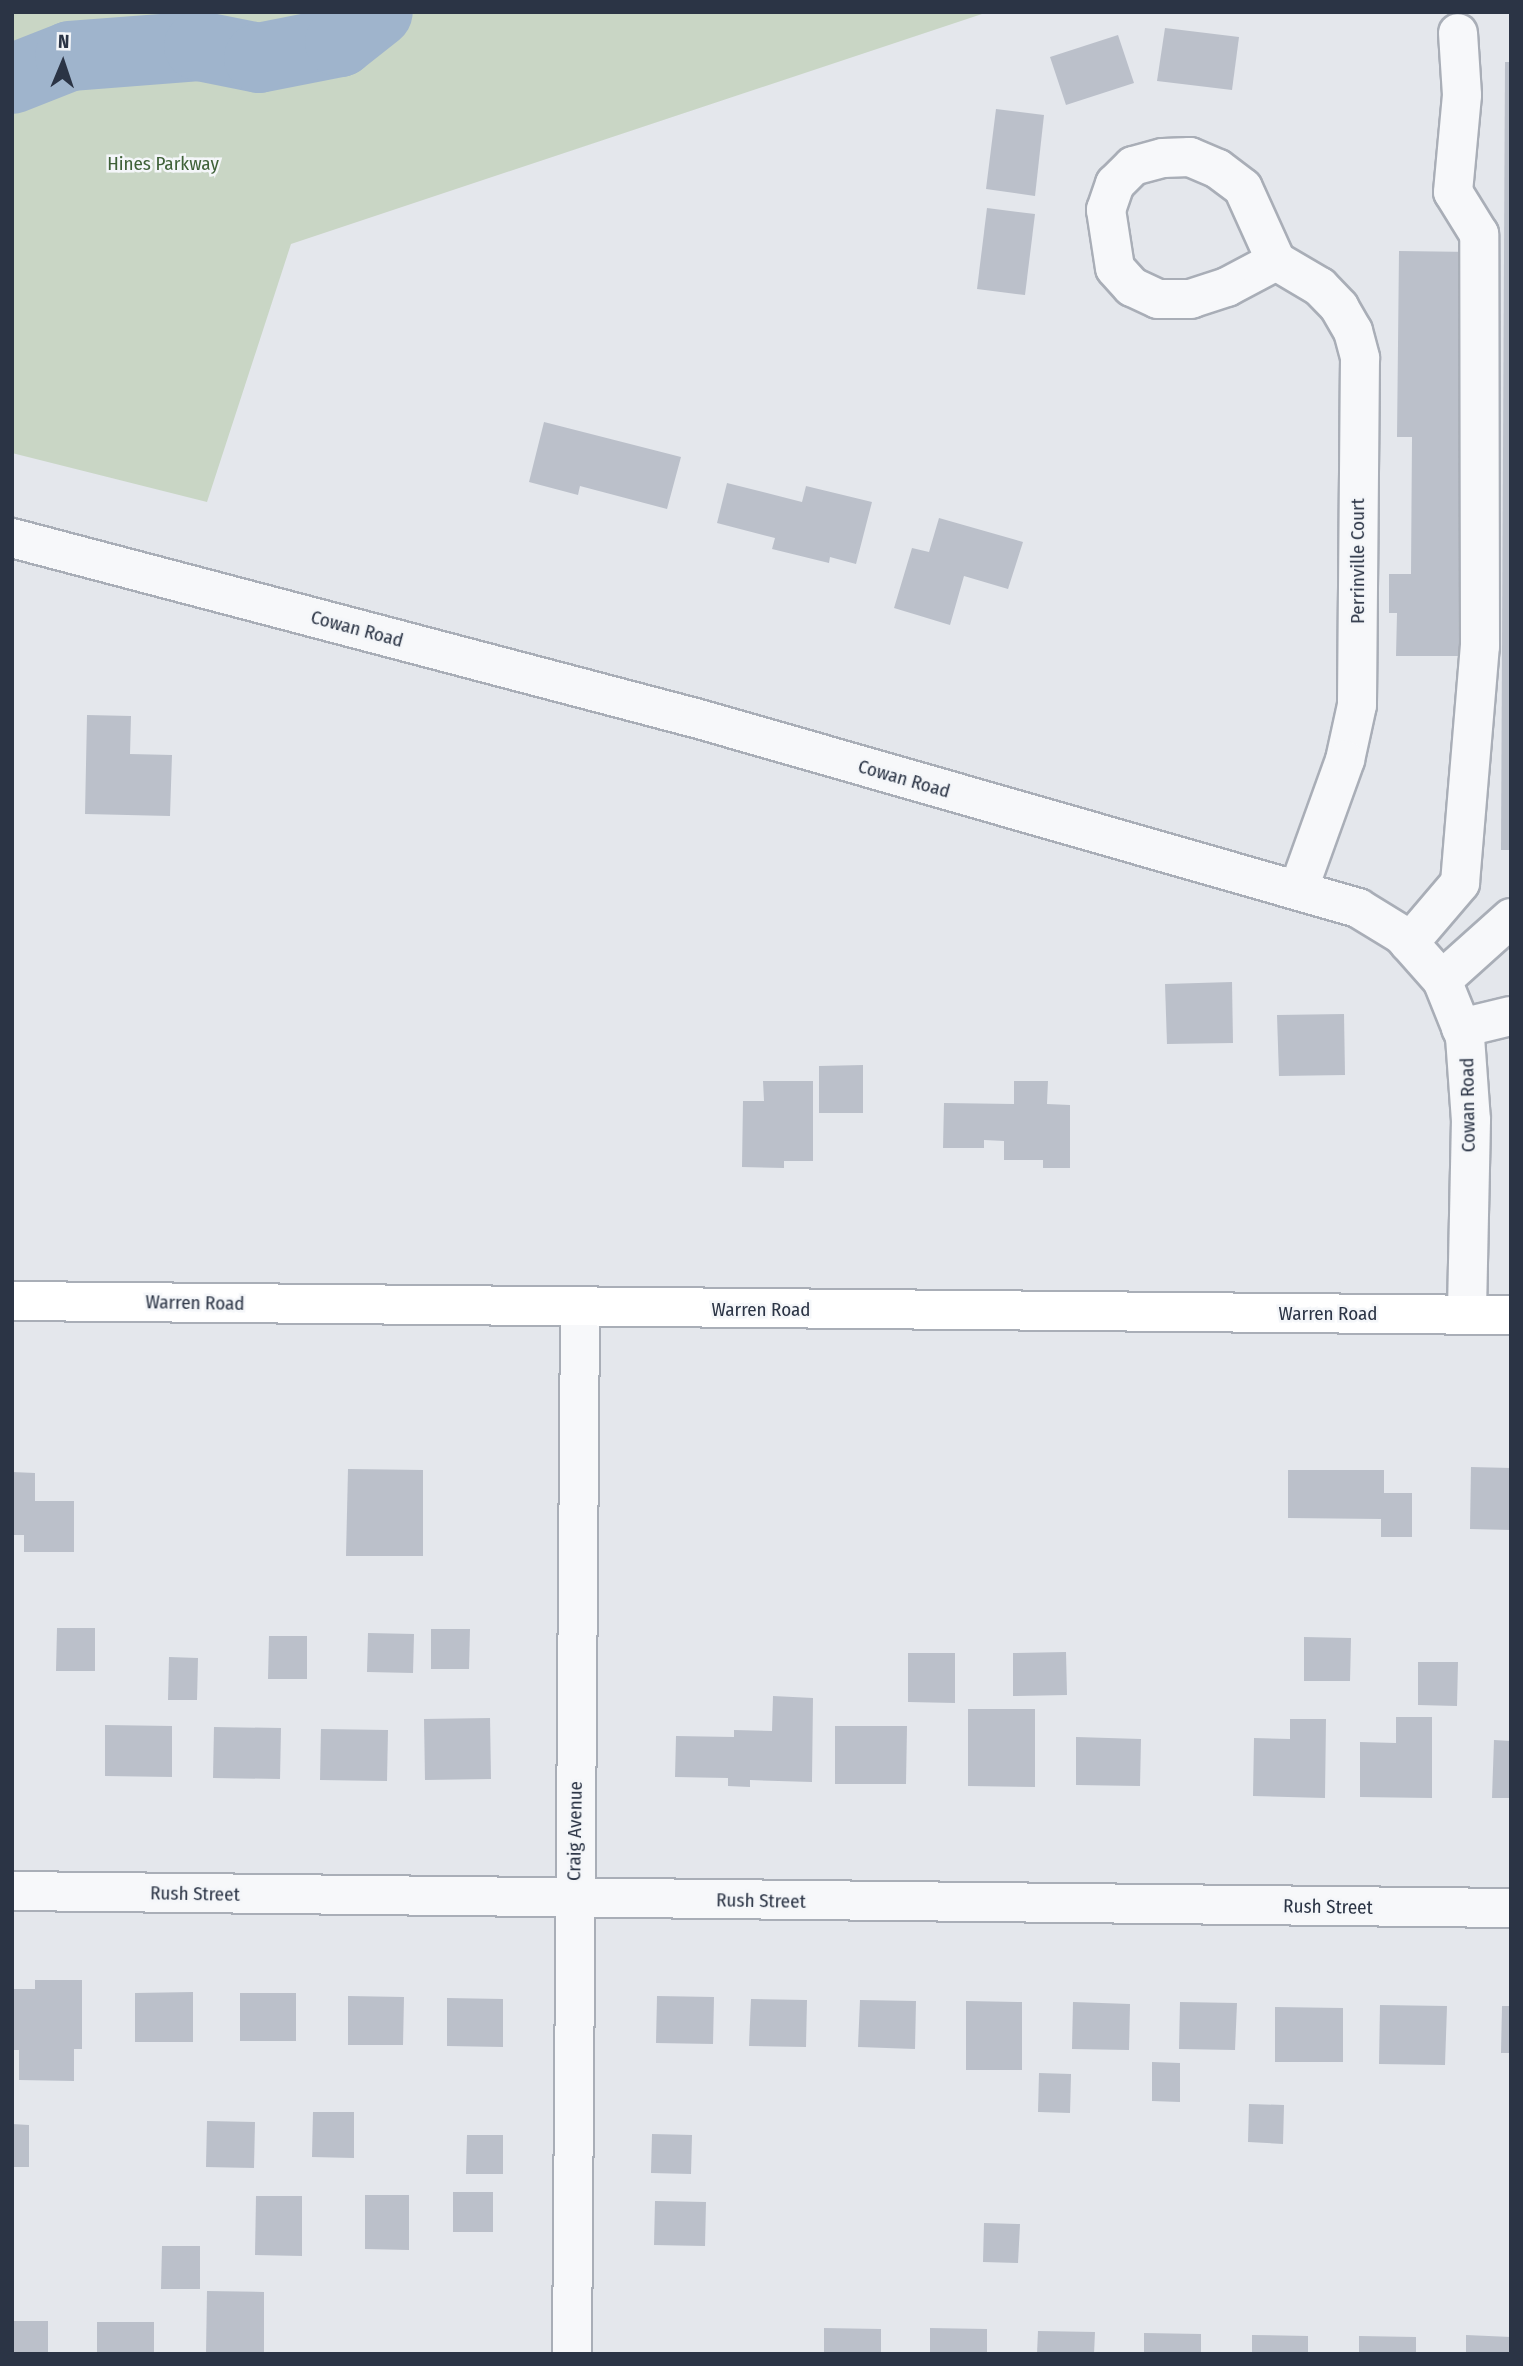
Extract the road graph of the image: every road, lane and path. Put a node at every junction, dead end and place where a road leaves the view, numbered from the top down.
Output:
1 (1458, 33) dead end
2 (1276, 261) junction
3 (12, 538) edge
4 (1299, 888) junction
5 (1511, 918) edge
6 (1409, 943) junction
7 (1442, 980) junction
8 (1511, 1016) edge
9 (1461, 1028) junction
10 (12, 1301) edge
11 (580, 1308) junction
12 (1467, 1315) junction
13 (1511, 1315) edge
14 (12, 1891) edge
15 (574, 1899) junction
16 (1511, 1909) edge
17 (572, 2354) edge

1 - 6 street
2 - 2 street
2 - 4 street, Perrinville Court
3 - 4 street, Cowan Road
4 - 6 street, Cowan Road
5 - 7 street
6 - 7 street, Cowan Road
7 - 9 street, Cowan Road
8 - 9 street
9 - 12 street, Cowan Road
10 - 11 main road, Warren Road
11 - 12 main road, Warren Road
11 - 15 street, Craig Avenue
12 - 13 main road, Warren Road
14 - 15 street, Rush Street
15 - 16 street, Rush Street
15 - 17 street, Craig Avenue

